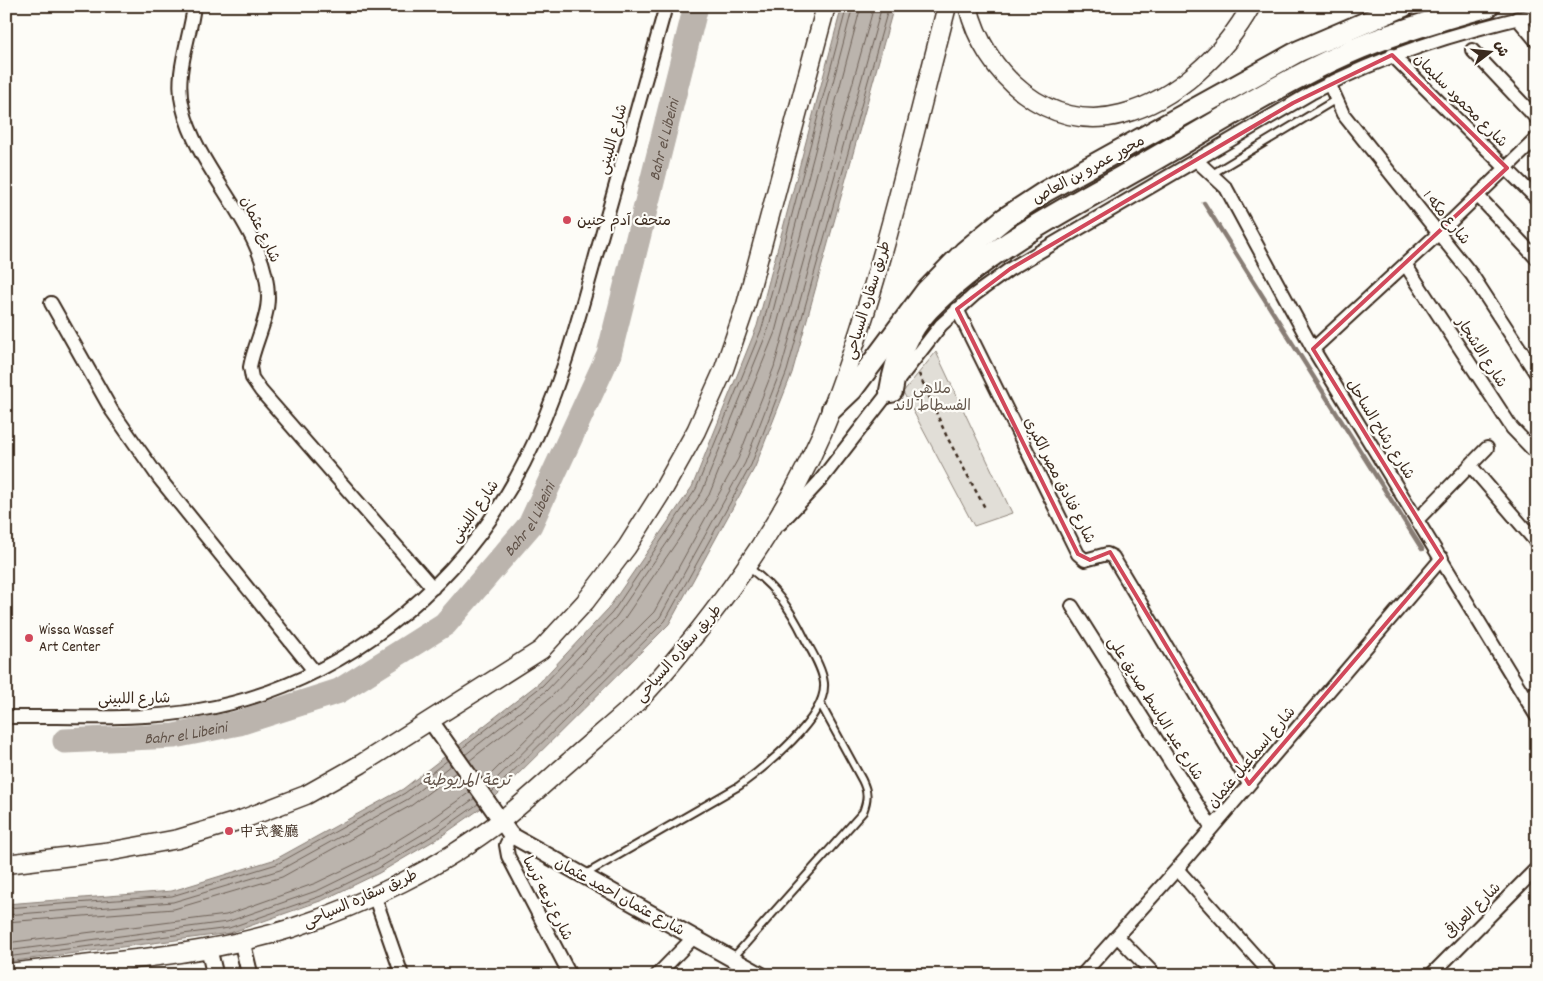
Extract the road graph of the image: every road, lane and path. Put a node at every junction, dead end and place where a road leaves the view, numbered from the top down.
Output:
1 (194, 6) edge
2 (666, 6) edge
3 (826, 6) edge
4 (947, 6) edge
5 (968, 6) edge
6 (1251, 6) edge
7 (1404, 6) edge
8 (1486, 6) edge
9 (1537, 14) edge
10 (1516, 18) junction
11 (1537, 42) edge
12 (1472, 50) dead end
13 (1392, 55) junction
14 (1329, 83) junction
15 (1335, 100) junction
16 (1537, 119) edge
17 (1537, 138) edge
18 (1196, 160) junction
19 (1507, 168) junction
20 (1212, 174) junction
21 (1478, 196) junction
22 (1537, 199) edge
23 (1439, 232) junction
24 (1537, 259) edge
25 (1405, 264) junction
26 (51, 303) dead end
27 (957, 309) junction
28 (1312, 349) junction
29 (914, 360) junction
30 (1537, 375) edge
31 (891, 391) junction
32 (832, 410) junction
33 (1487, 448) dead end
34 (1537, 454) edge
35 (1470, 465) junction
36 (985, 508) dead end
37 (1418, 519) junction
38 (766, 538) junction
39 (1537, 542) edge
40 (1442, 558) junction
41 (747, 566) junction
42 (434, 588) junction
43 (1072, 606) dead end
44 (315, 672) junction
45 (1537, 691) edge
46 (1526, 700) junction
47 (820, 703) junction
48 (6, 716) edge
49 (1537, 717) edge
50 (434, 726) junction
51 (1249, 784) junction
52 (501, 821) junction
53 (1212, 828) junction
54 (511, 835) junction
55 (6, 864) edge
56 (1537, 868) edge
57 (1177, 869) junction
58 (583, 875) junction
59 (374, 895) junction
60 (1117, 936) junction
61 (694, 938) junction
62 (242, 942) junction
63 (209, 950) junction
64 (732, 959) junction
65 (6, 973) edge
66 (215, 975) edge
67 (250, 975) edge
68 (402, 975) edge
69 (570, 975) edge
70 (657, 975) edge
71 (761, 975) edge
72 (1082, 975) edge
73 (1155, 975) edge
74 (1272, 975) edge
75 (1431, 975) edge

1 - 42 street, شارع عثمان
2 - 42 street, شارع اللبينى
3 - 50 main road
4 - 32 main road, طريق سقاره السياحى
5 - 6 main road
7 - 32 main road, محور عمرو بن العاص
8 - 31 highway
9 - 10 street
10 - 11 street
10 - 13 street
12 - 16 street
13 - 14 street
13 - 19 street, شارع محمود سليمان
14 - 15 street, شارع مكه 1
14 - 18 street
15 - 20 lane
15 - 23 street, شارع مكه 1
17 - 19 street
18 - 20 street, شارع رشاح الساحل
18 - 27 street
19 - 21 street
19 - 22 street, شارع محمود سليمان
20 - 28 street, شارع رشاح الساحل
21 - 23 street
21 - 24 street
23 - 25 street
23 - 30 street, شارع مكه 1
25 - 28 street
25 - 34 street, شارع الاشجار
26 - 44 street
27 - 29 street
27 - 51 street, شارع فنادق مصر الكبرى
28 - 37 street, شارع رشاح الساحل
29 - 31 street
29 - 36 path
31 - 38 street
32 - 38 main road, طريق سقاره السياحى
33 - 35 street
35 - 37 street
35 - 39 street
37 - 40 street, شارع رشاح الساحل
38 - 41 main road, طريق سقاره السياحى
40 - 46 street, شارع رشاح الساحل
40 - 51 street, شارع اسماعيل عثمان
41 - 47 lane
41 - 52 main road, طريق سقاره السياحى
42 - 44 street, شارع اللبينى
43 - 53 street, شارع عبد الباسط صديق على
44 - 48 street, شارع اللبينى
45 - 46 street
46 - 49 street, شارع رشاح الساحل
47 - 58 lane
47 - 64 lane
50 - 52 street, شارع عثمان احمد عثمان
50 - 55 main road
51 - 53 street, شارع اسماعيل عثمان
52 - 54 street, شارع عثمان احمد عثمان
52 - 59 main road, طريق سقاره السياحى
53 - 57 street, شارع اسماعيل عثمان
54 - 58 street, شارع عثمان احمد عثمان
54 - 69 street, شارع ترعه ترسا
56 - 75 street, شارع العراقى
57 - 60 street, شارع اسماعيل عثمان
57 - 74 street
58 - 61 street, شارع عثمان احمد عثمان
59 - 62 main road, طريق سقاره السياحى
59 - 68 street
60 - 72 street, شارع اسماعيل عثمان
60 - 73 street
61 - 64 street, شارع عثمان احمد عثمان
61 - 70 street
62 - 63 main road, طريق سقاره السياحى
62 - 67 street
63 - 65 main road, طريق سقاره السياحى
63 - 66 street
64 - 71 street, شارع عثمان احمد عثمان

